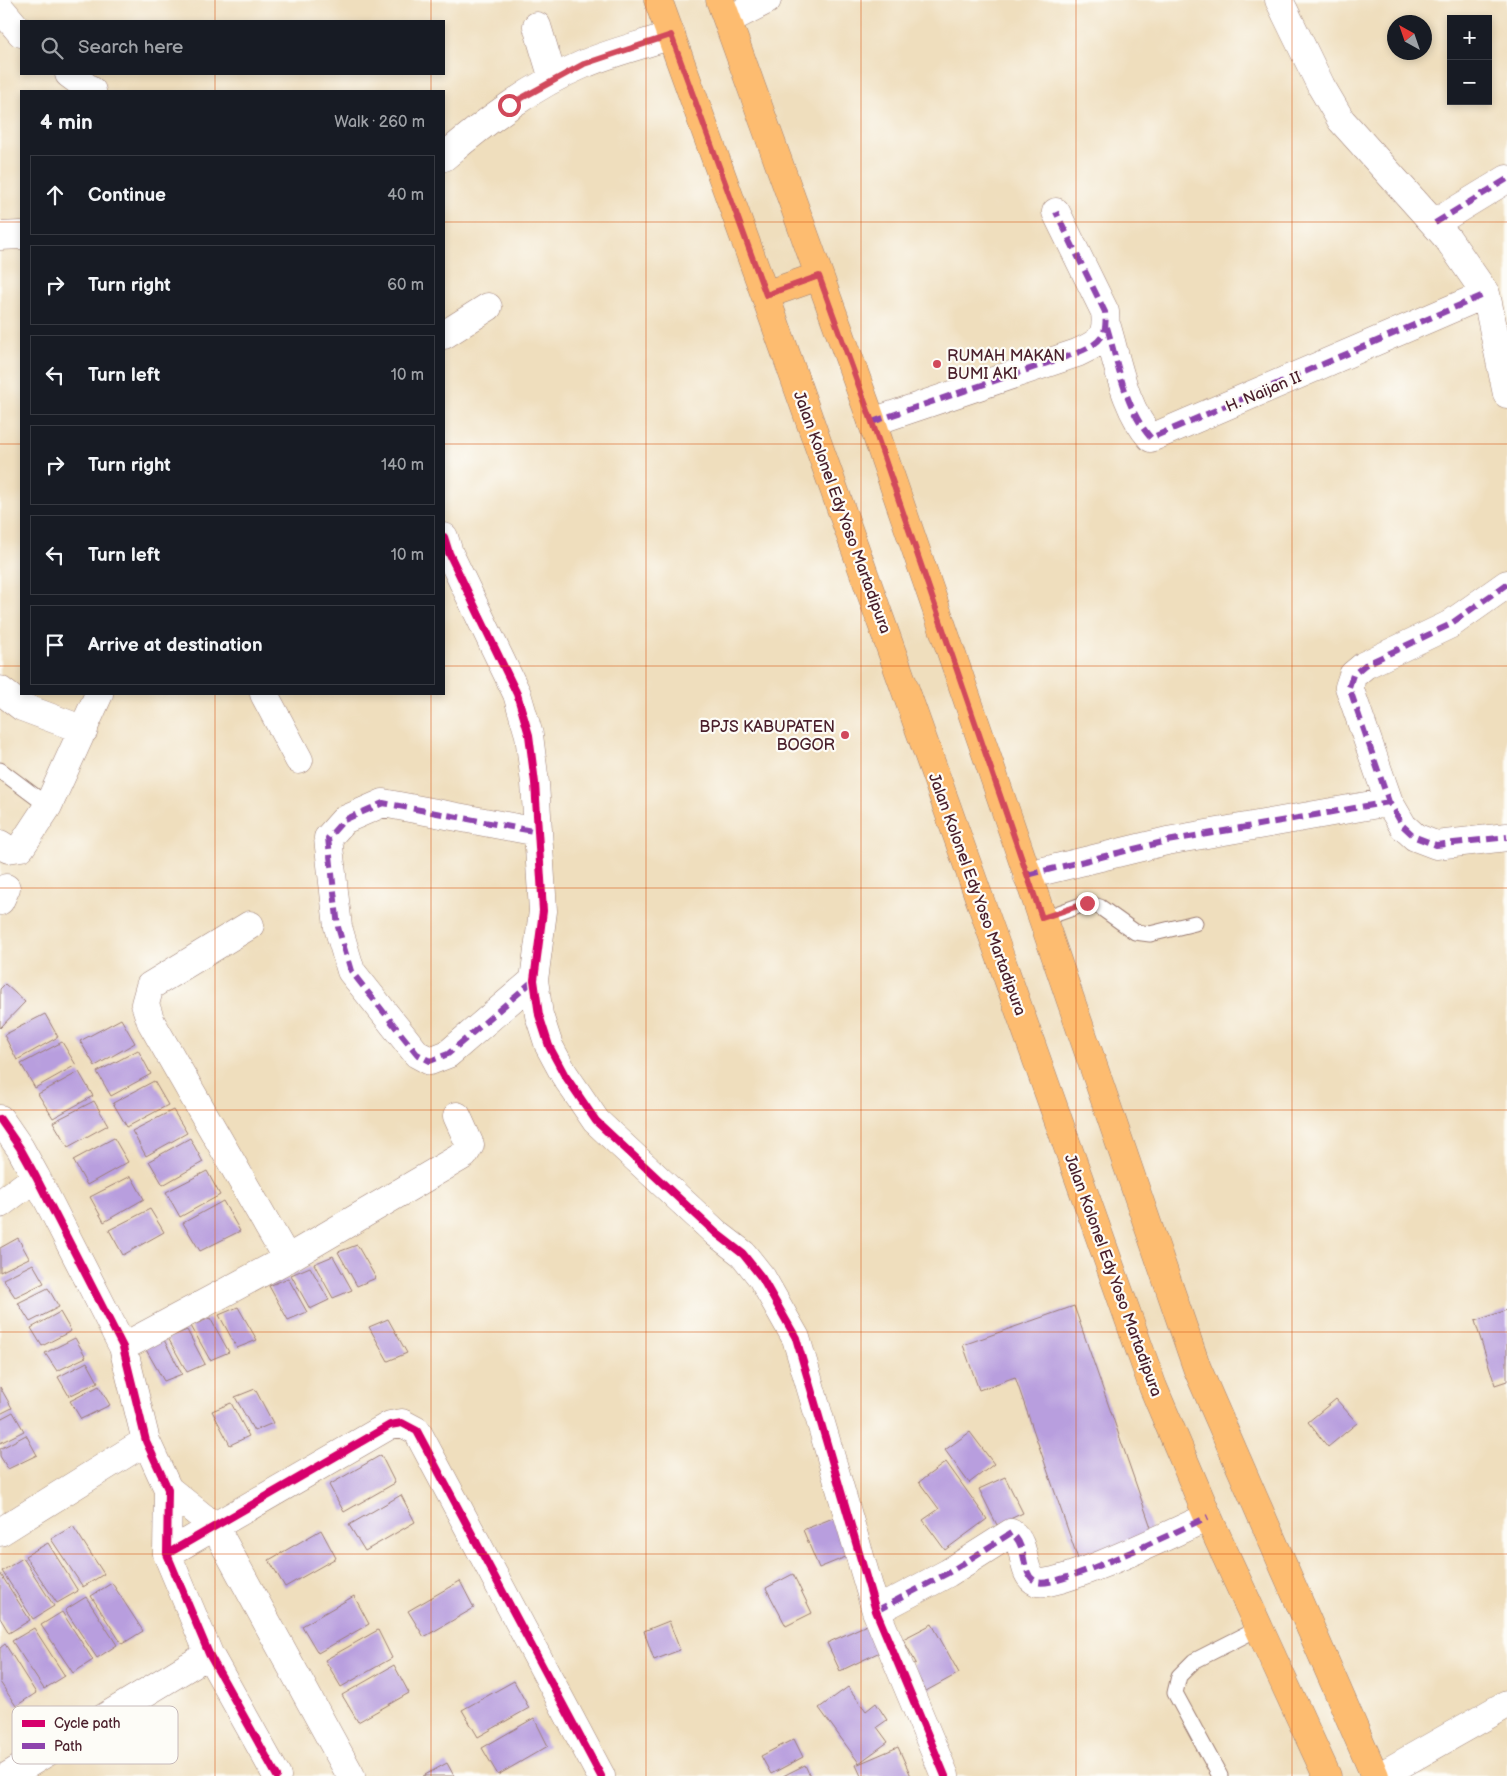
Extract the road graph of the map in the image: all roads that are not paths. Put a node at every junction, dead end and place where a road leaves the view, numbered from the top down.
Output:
1 (658, 0) edge
2 (768, 0) edge
3 (1279, 0) edge
4 (0, 8) edge
5 (724, 10) edge
6 (537, 26) dead end
7 (20, 32) edge
8 (671, 35) junction
9 (70, 75) edge
10 (553, 80) junction
11 (91, 90) edge
12 (445, 156) edge
13 (1507, 179) edge
14 (1056, 212) dead end
15 (1434, 223) junction
16 (20, 235) edge
17 (0, 236) edge
18 (819, 276) junction
19 (1486, 294) junction
20 (766, 295) junction
21 (488, 307) dead end
22 (1107, 327) junction
23 (445, 334) edge
24 (1507, 394) edge
25 (872, 422) junction
26 (445, 540) edge
27 (1507, 584) edge
28 (0, 690) edge
29 (99, 695) edge
30 (265, 695) edge
31 (84, 730) junction
32 (299, 760) dead end
33 (0, 770) edge
34 (1389, 802) junction
35 (48, 806) junction
36 (538, 832) junction
37 (1507, 836) edge
38 (0, 844) edge
39 (1027, 875) junction
40 (1042, 918) junction
41 (1195, 923) dead end
42 (250, 925) dead end
43 (534, 980) junction
44 (457, 1116) dead end
45 (0, 1119) edge
46 (36, 1177) junction
47 (0, 1204) edge
48 (287, 1259) junction
49 (123, 1347) junction
50 (146, 1441) junction
51 (168, 1489) junction
52 (1208, 1518) junction
53 (215, 1527) junction
54 (0, 1532) edge
55 (167, 1554) junction
56 (876, 1611) junction
57 (1259, 1628) junction
58 (209, 1654) junction
59 (1507, 1704) edge
60 (123, 1706) edge
61 (28, 1764) edge
62 (8, 1776) edge
63 (277, 1776) edge
64 (351, 1776) edge
65 (601, 1776) edge
66 (945, 1776) edge
67 (1220, 1776) edge
68 (1327, 1776) edge
69 (1375, 1776) edge
70 (1380, 1776) edge

1 - 8 main road, Jalan Kolonel Edy Yoso Martadipura
2 - 5 street
3 - 15 street
4 - 7 street
5 - 18 main road
6 - 10 street
8 - 10 street
8 - 20 main road, Jalan Kolonel Edy Yoso Martadipura
9 - 11 street
10 - 12 street
13 - 15 street
14 - 22 street
15 - 19 street
16 - 17 street
18 - 20 main road
18 - 25 main road
19 - 22 street, H. Naijan II
19 - 24 street
20 - 52 main road, Jalan Kolonel Edy Yoso Martadipura
21 - 23 street
22 - 25 street
25 - 39 main road
26 - 36 street
27 - 34 street
28 - 31 street
29 - 31 street
30 - 32 street
31 - 35 street
33 - 35 lane
34 - 37 street
34 - 39 street
35 - 38 street
36 - 43 street
36 - 43 street
39 - 40 main road
40 - 41 lane
40 - 69 main road
42 - 48 street
43 - 56 street
44 - 48 street
45 - 46 street
46 - 47 street
46 - 49 street
48 - 49 street
49 - 50 street
50 - 51 street
50 - 54 street
51 - 53 street
51 - 55 street
52 - 56 street
52 - 57 main road, Jalan Kolonel Edy Yoso Martadipura
53 - 55 street
53 - 64 street
53 - 65 street
55 - 58 street
56 - 66 street
57 - 67 lane
57 - 68 main road, Jalan Kolonel Edy Yoso Martadipura
58 - 60 street
58 - 63 street
59 - 70 street
61 - 62 street

